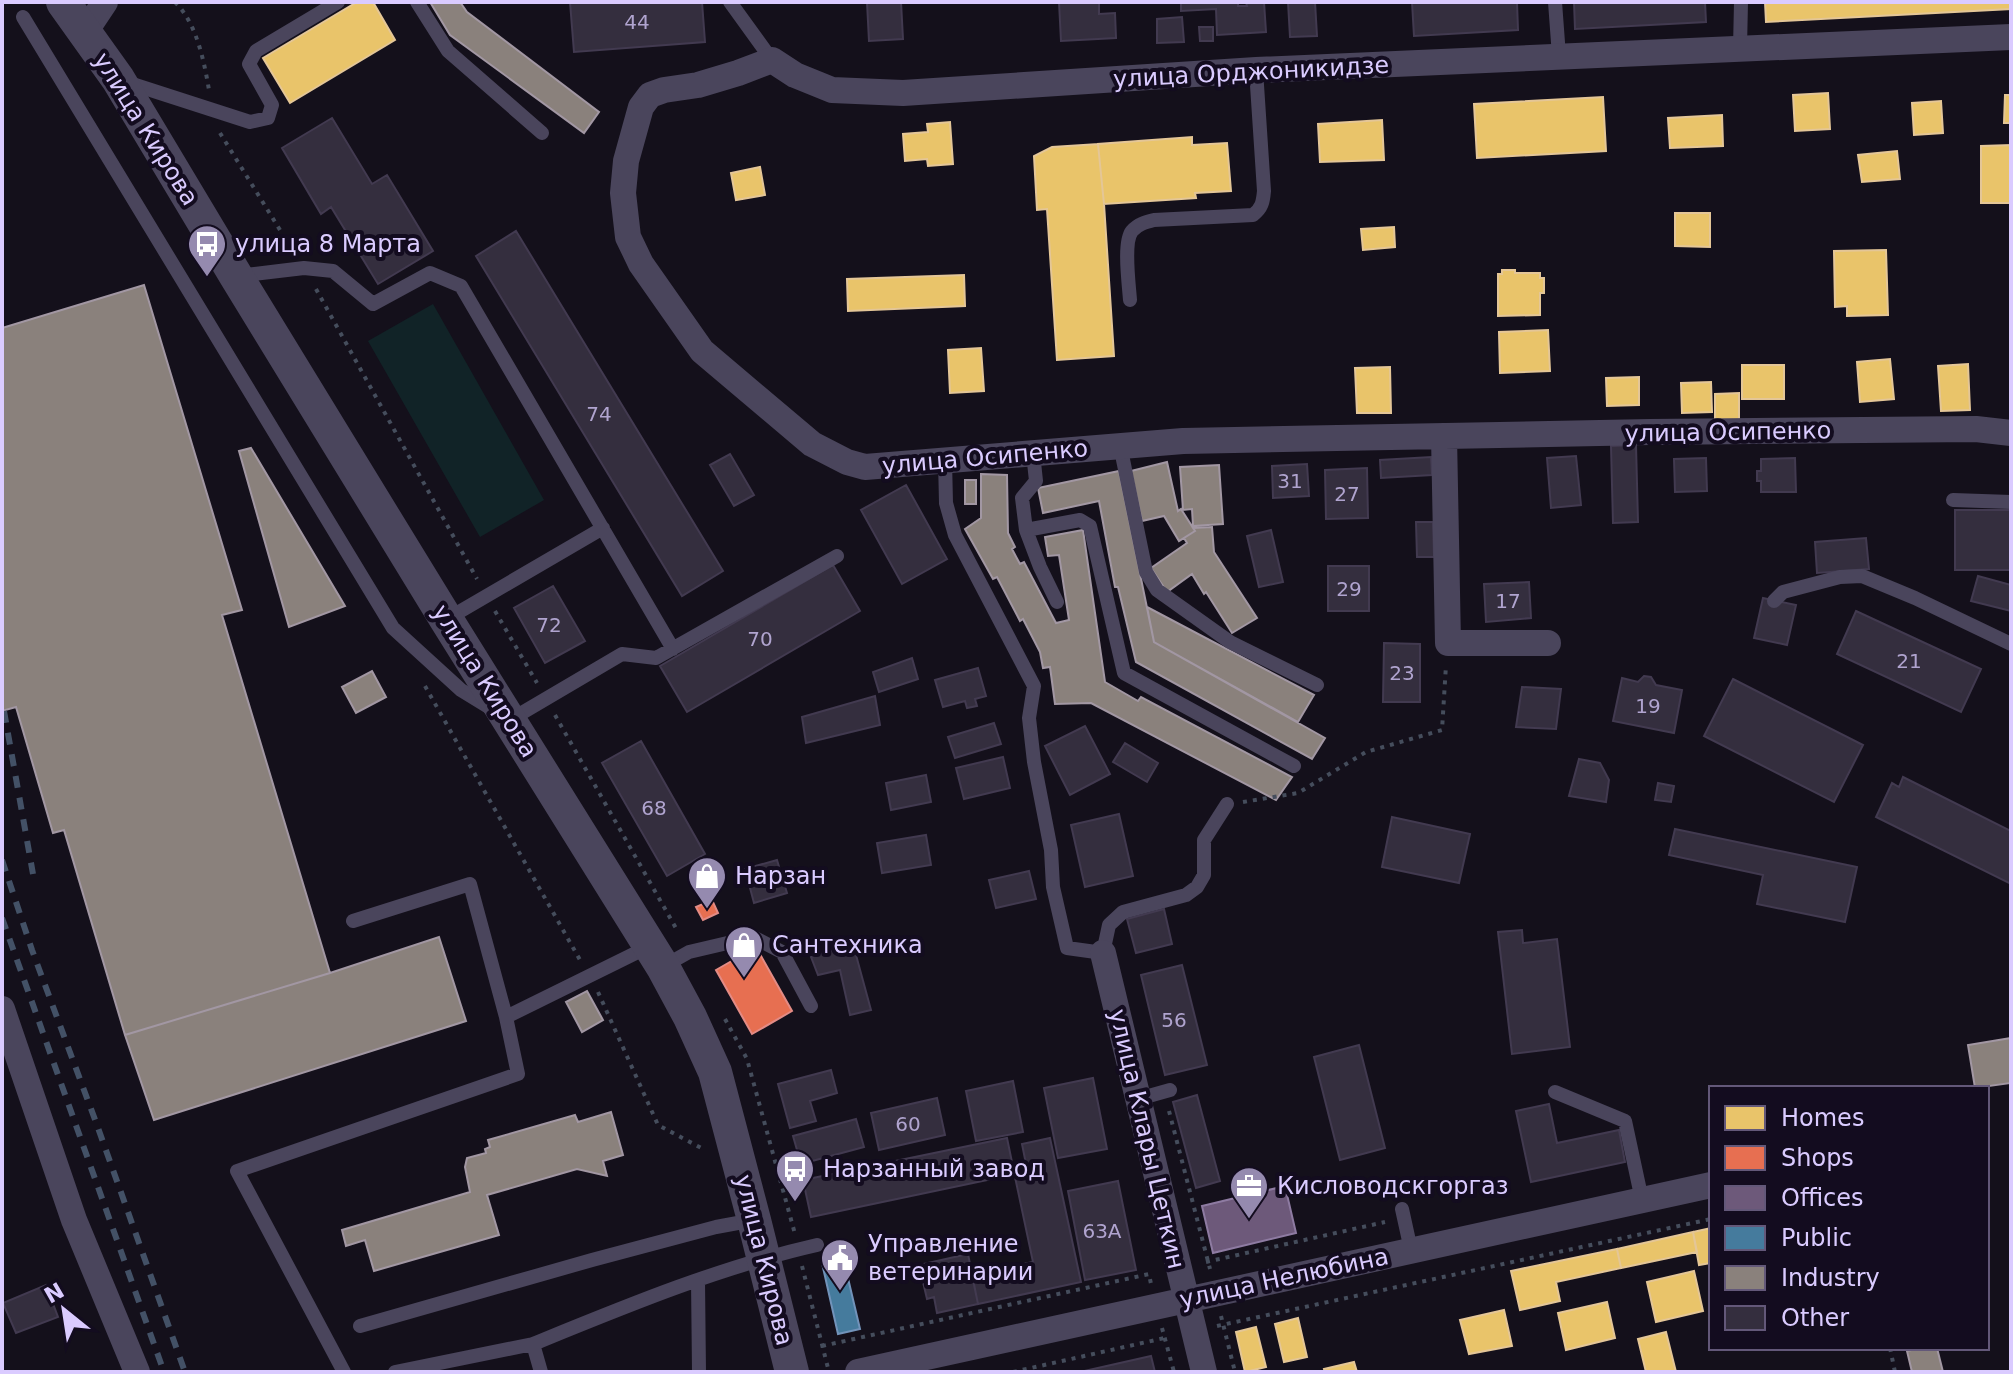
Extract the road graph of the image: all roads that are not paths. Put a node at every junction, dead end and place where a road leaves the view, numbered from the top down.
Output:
1 (63, 2) edge
2 (105, 2) edge
3 (338, 2) edge
4 (417, 2) edge
5 (730, 2) edge
6 (1555, 2) edge
7 (1741, 2) edge
8 (23, 17) dead end
9 (85, 32) junction
10 (2011, 37) edge
11 (1740, 48) junction
12 (1559, 56) junction
13 (772, 60) junction
14 (1256, 70) junction
15 (118, 79) junction
16 (542, 133) dead end
17 (236, 276) junction
18 (1130, 300) dead end
19 (2011, 433) edge
20 (1444, 436) junction
21 (1120, 445) junction
22 (1033, 453) junction
23 (945, 460) junction
24 (1953, 500) dead end
25 (2011, 502) edge
26 (603, 528) junction
27 (1026, 530) junction
28 (837, 556) dead end
29 (1774, 601) dead end
30 (1057, 602) dead end
31 (446, 619) junction
32 (1548, 643) dead end
33 (2011, 644) edge
34 (673, 649) junction
35 (1317, 685) dead end
36 (509, 720) junction
37 (1294, 766) dead end
38 (1227, 804) road end
39 (353, 921) dead end
40 (1103, 953) junction
41 (667, 955) junction
42 (811, 1006) dead end
43 (2, 1009) edge
44 (506, 1017) junction
45 (1167, 1091) road end
46 (1555, 1092) dead end
47 (1138, 1099) junction
48 (1709, 1185) edge
49 (1642, 1200) junction
50 (1403, 1214) road end
51 (754, 1220) junction
52 (817, 1245) dead end
53 (1411, 1250) junction
54 (764, 1259) junction
55 (698, 1281) junction
56 (1185, 1299) junction
57 (360, 1326) dead end
58 (533, 1344) junction
59 (137, 1372) edge
60 (344, 1372) edge
61 (395, 1372) edge
62 (541, 1372) edge
63 (699, 1372) edge
64 (792, 1372) edge
65 (858, 1372) edge
66 (1204, 1372) edge

1 - 9 street, улица Кирова
2 - 9 street
3 - 15 lane
4 - 16 lane
5 - 13 lane
6 - 12 lane
7 - 11 lane
8 - 36 lane
9 - 15 street, улица Кирова
10 - 11 street, улица Орджоникидзе
11 - 12 street, улица Орджоникидзе
12 - 14 street, улица Орджоникидзе
13 - 14 street, улица Орджоникидзе
13 - 23 street, улица Осипенко
14 - 18 lane
15 - 17 street, улица Кирова
17 - 26 lane
17 - 31 street, улица Кирова
19 - 20 street, улица Осипенко
20 - 21 street, улица Осипенко
20 - 32 street
21 - 22 street, улица Осипенко
21 - 35 lane
22 - 23 street, улица Осипенко
22 - 27 lane
23 - 40 lane
24 - 25 lane
26 - 31 lane
26 - 34 lane
27 - 30 lane
27 - 37 lane
28 - 34 lane
29 - 33 lane
31 - 36 street, улица Кирова
34 - 36 lane
36 - 41 street, улица Кирова
38 - 40 lane
39 - 44 lane
40 - 47 street, улица Клары Цеткин
41 - 42 lane
41 - 44 lane
41 - 51 street, улица Кирова
43 - 59 street
44 - 60 lane
45 - 47 lane
46 - 49 lane
47 - 56 street, улица Клары Цеткин
48 - 49 street, улица Нелюбина
49 - 53 street, улица Нелюбина
50 - 53 lane
51 - 54 street, улица Кирова
51 - 57 lane
52 - 54 lane
53 - 56 street, улица Нелюбина
54 - 55 lane
54 - 64 street, улица Кирова
55 - 58 lane
55 - 63 lane
56 - 65 street, улица Нелюбина
56 - 66 street, улица Клары Цеткин
58 - 61 lane
58 - 62 lane

